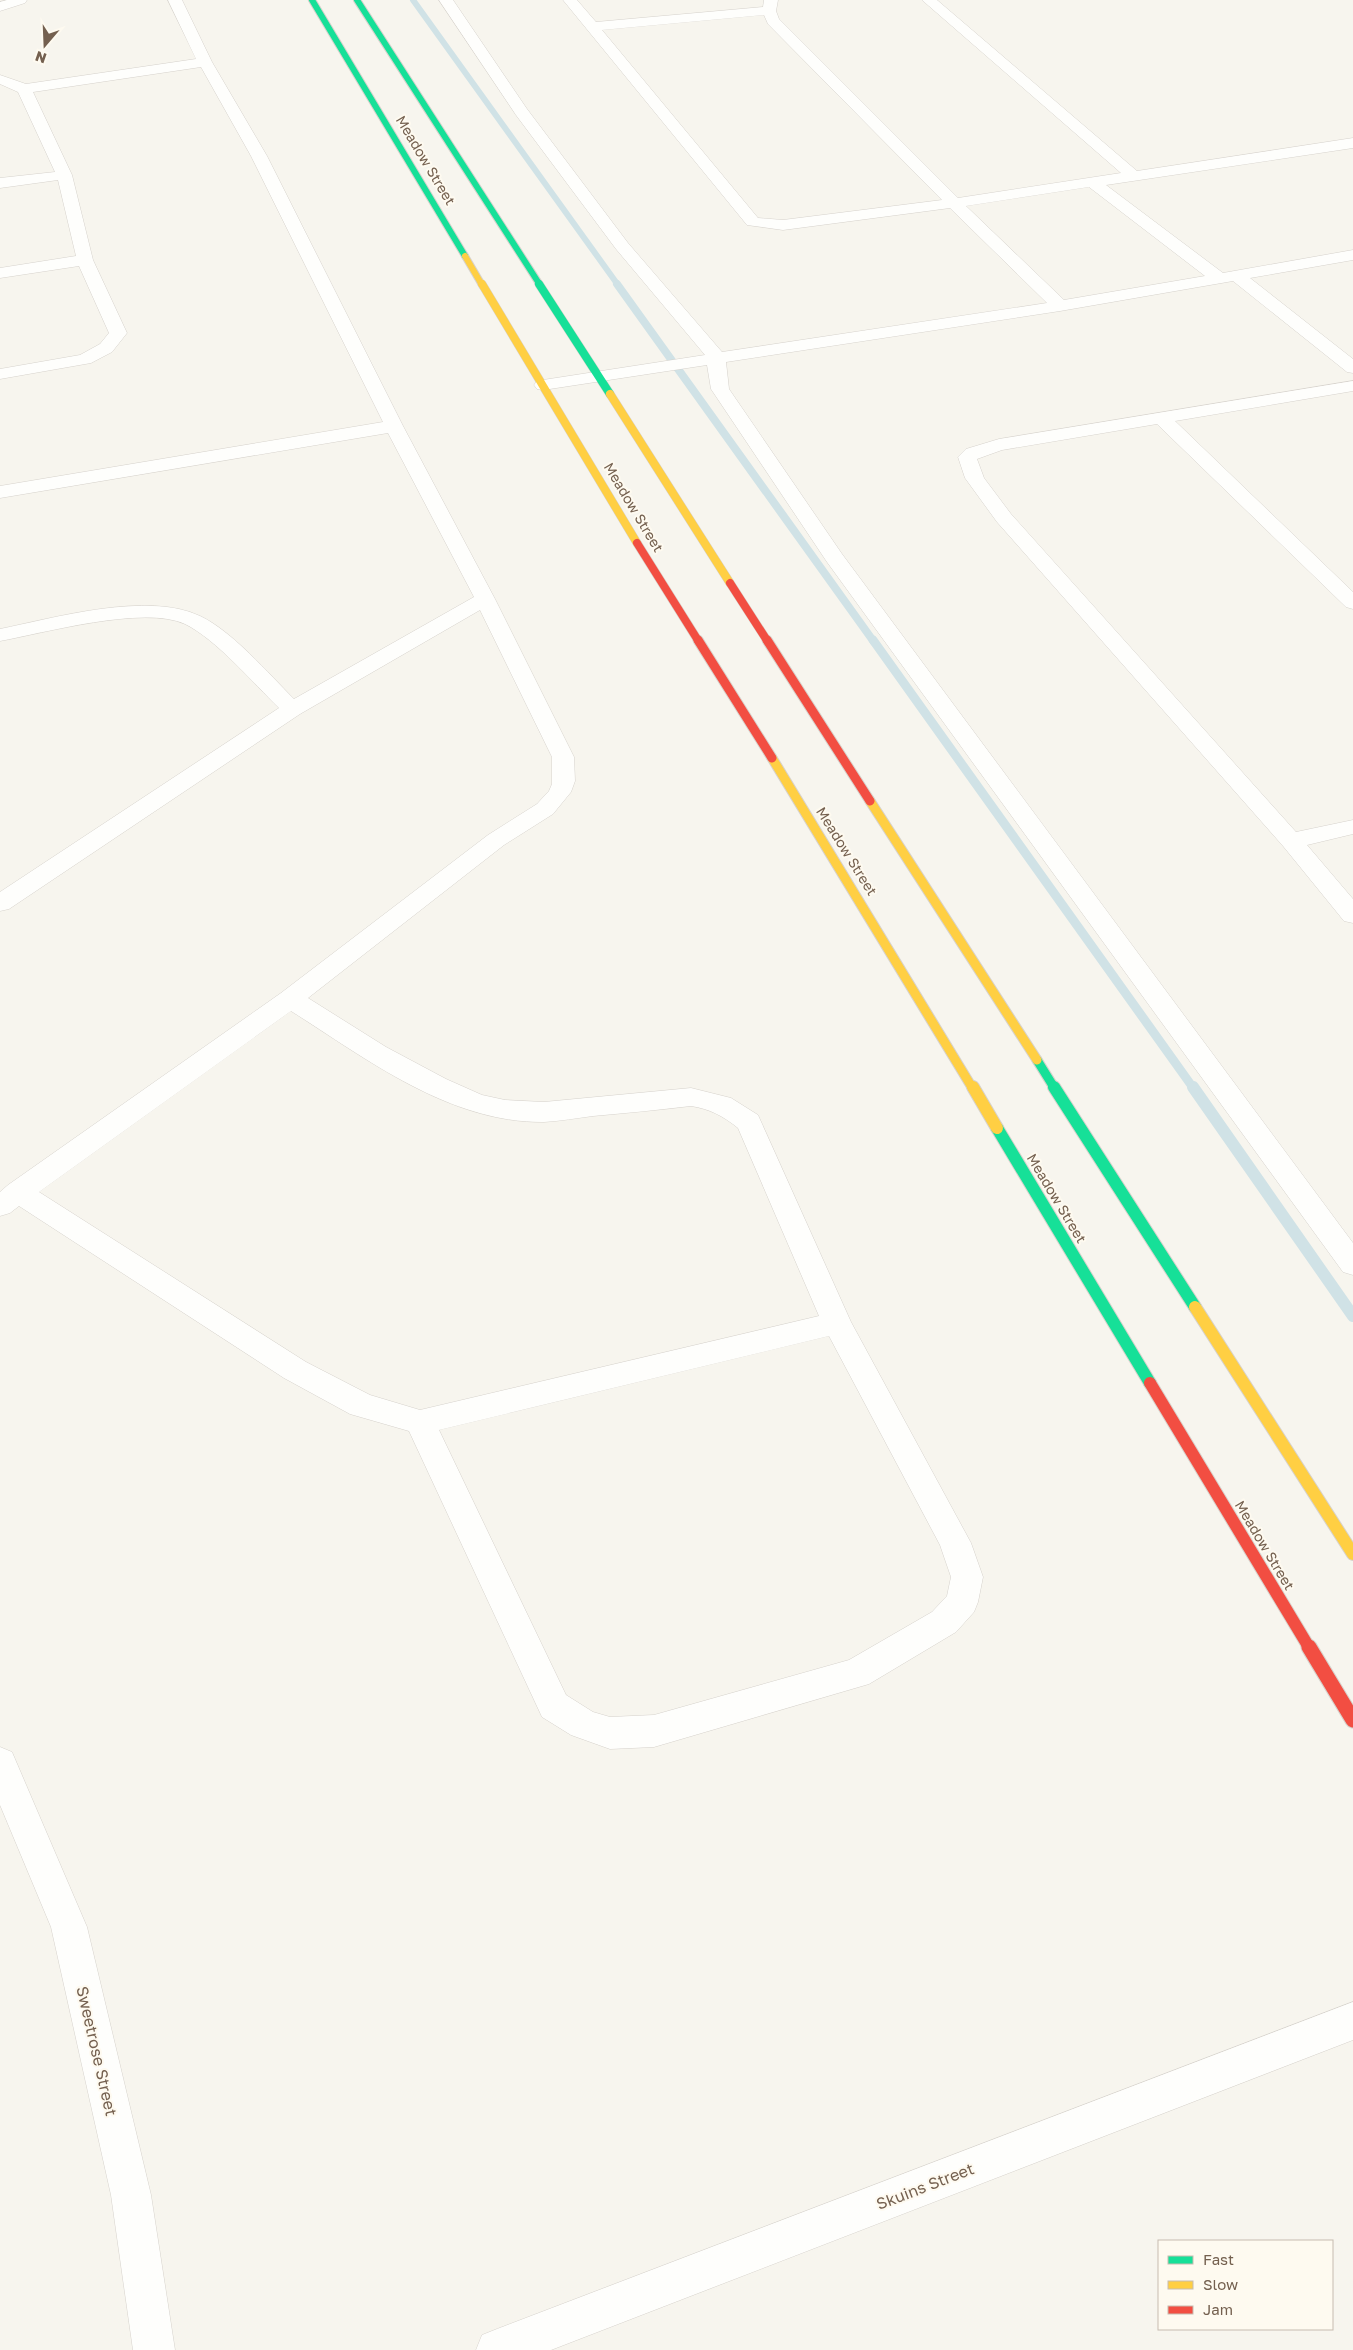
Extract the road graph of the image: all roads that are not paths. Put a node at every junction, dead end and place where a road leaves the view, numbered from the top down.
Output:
1 (20, 0) edge
2 (175, 0) edge
3 (312, 0) edge
4 (357, 0) edge
5 (446, 0) edge
6 (570, 0) edge
7 (929, 0) edge
8 (770, 5) edge
9 (0, 8) edge
10 (592, 27) junction
11 (205, 62) junction
12 (0, 79) edge
13 (24, 89) junction
14 (1353, 143) edge
15 (64, 175) junction
16 (1133, 176) junction
17 (1092, 182) junction
18 (0, 183) edge
19 (954, 203) junction
20 (1353, 255) edge
21 (86, 260) junction
22 (0, 273) edge
23 (1236, 275) junction
24 (1219, 278) junction
25 (1060, 306) junction
26 (710, 359) junction
27 (1353, 368) edge
28 (0, 374) edge
29 (598, 375) junction
30 (543, 385) junction
31 (1353, 386) edge
32 (1162, 419) junction
33 (394, 426) junction
34 (0, 492) edge
35 (486, 599) junction
36 (1353, 603) edge
37 (0, 635) edge
38 (292, 709) junction
39 (1353, 827) edge
40 (1291, 841) junction
41 (0, 903) edge
42 (1353, 915) edge
43 (290, 999) junction
44 (9, 1199) edge
45 (1353, 1264) edge
46 (836, 1324) junction
47 (420, 1422) junction
48 (1353, 1554) edge
49 (1353, 1720) edge
50 (0, 1763) edge
51 (1353, 2022) edge
52 (154, 2350) edge
53 (497, 2350) edge

1 - 9 street
2 - 11 street
3 - 30 street, Meadow Street
4 - 29 street, Meadow Street
5 - 26 street
6 - 10 street
7 - 16 street
8 - 10 street
8 - 19 street
10 - 19 street
11 - 13 street
11 - 33 street
12 - 13 street
13 - 15 street
14 - 16 street
15 - 18 street
15 - 21 street
16 - 17 street
17 - 19 street
17 - 24 street
19 - 25 street
20 - 23 street
21 - 22 street
21 - 28 street
23 - 24 street
23 - 27 street
24 - 25 street
25 - 26 street
26 - 29 street
26 - 45 street
29 - 30 street
29 - 48 street, Meadow Street
30 - 49 street, Meadow Street
31 - 32 street
32 - 36 street
32 - 40 street
33 - 34 street
33 - 35 street
35 - 38 street
35 - 43 street
37 - 38 street
38 - 41 street
39 - 40 street
40 - 42 street
43 - 44 street
43 - 46 street
44 - 47 street
46 - 47 street
46 - 47 street
50 - 52 street, Sweetrose Street
51 - 53 street, Skuins Street

